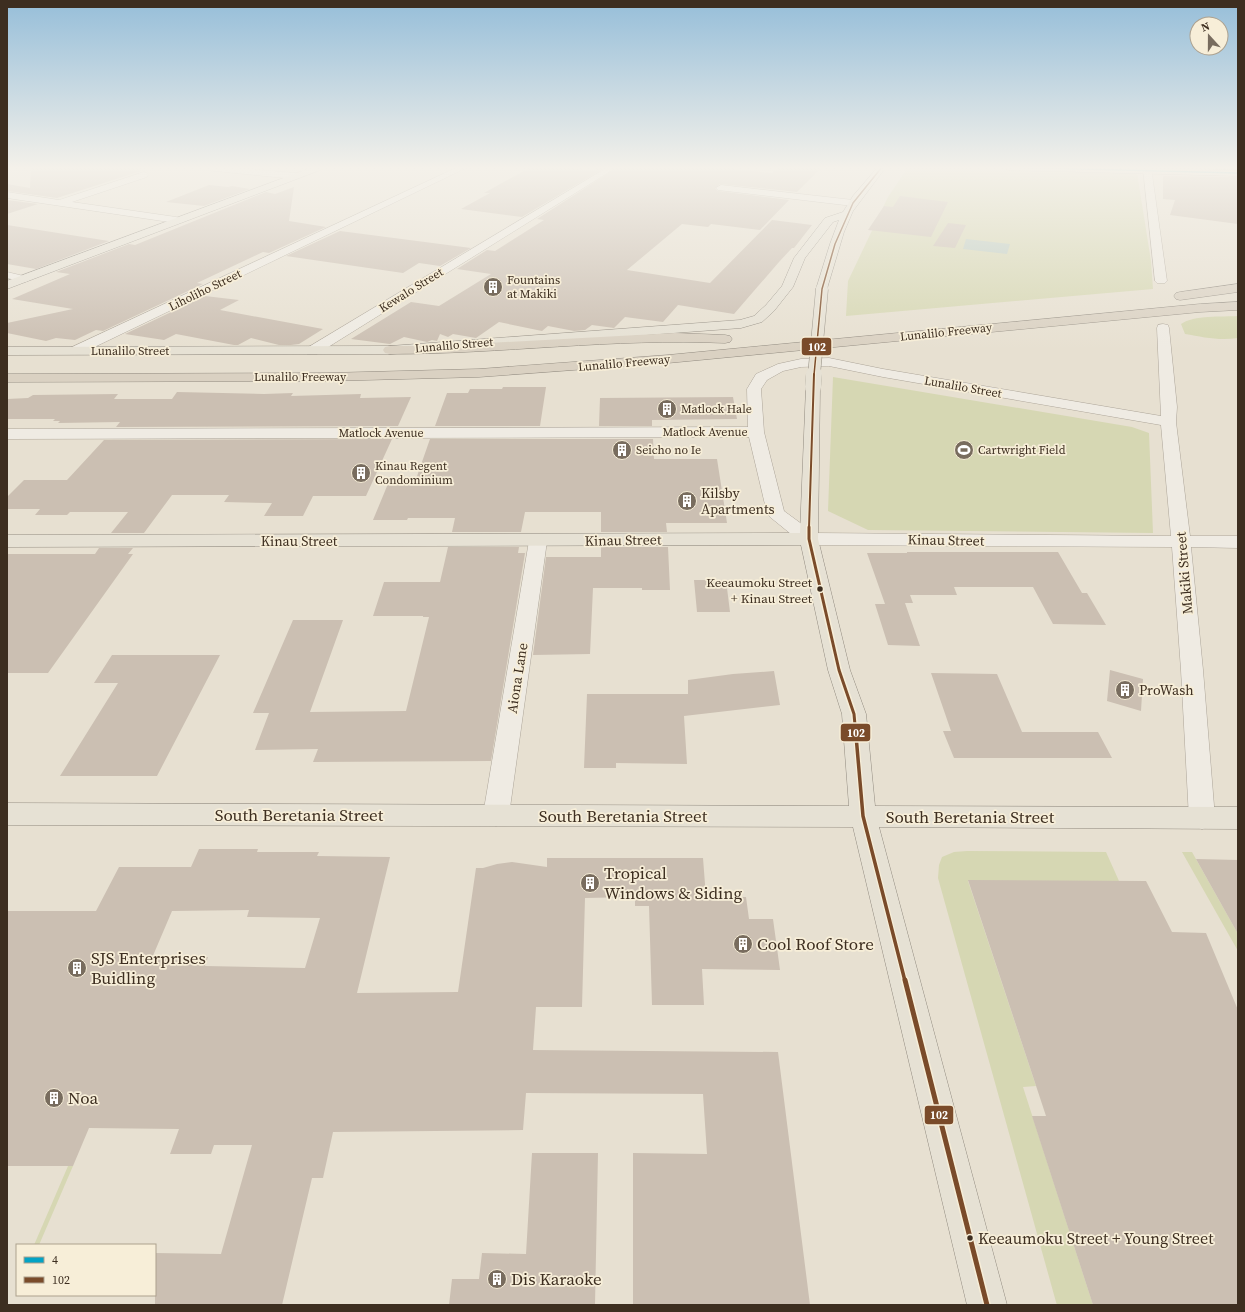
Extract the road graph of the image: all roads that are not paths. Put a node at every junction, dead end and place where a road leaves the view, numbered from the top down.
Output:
1 (154, 228) edge
2 (334, 228) edge
3 (513, 228) edge
4 (823, 228) edge
5 (841, 228) edge
6 (1154, 228) edge
7 (813, 242) junction
8 (835, 244) junction
9 (7, 275) edge
10 (24, 278) junction
11 (1161, 281) dead end
12 (7, 285) edge
13 (1238, 288) edge
14 (1238, 294) edge
15 (1238, 307) edge
16 (1163, 328) dead end
17 (828, 330) dead end
18 (805, 332) dead end
19 (741, 338) dead end
20 (725, 339) junction
21 (777, 349) junction
22 (75, 350) junction
23 (390, 350) junction
24 (7, 351) edge
25 (312, 351) junction
26 (7, 364) edge
27 (7, 378) edge
28 (7, 390) edge
29 (1168, 422) junction
30 (756, 432) junction
31 (7, 434) edge
32 (809, 539) junction
33 (538, 540) junction
34 (7, 541) edge
35 (1180, 542) junction
36 (1238, 542) edge
37 (7, 814) edge
38 (496, 815) junction
39 (863, 816) junction
40 (1202, 818) junction
41 (1238, 818) edge
42 (987, 1305) edge

1 - 10 main road
2 - 22 street, Liholiho Street
3 - 25 street, Kewalo Street
4 - 7 main road, Lunalilo Street
5 - 8 main road
6 - 11 street
7 - 8 main road
7 - 23 main road, Lunalilo Street
8 - 32 main road, bridge
9 - 10 street
10 - 12 main road
13 - 14 highway
15 - 21 highway, Lunalilo Freeway
16 - 29 street, Makiki Street
17 - 18 highway
19 - 20 highway, Lunalilo Freeway
20 - 23 highway
20 - 26 highway, Lunalilo Freeway
21 - 27 highway, Lunalilo Freeway
21 - 28 highway
22 - 24 main road, Lunalilo Street
22 - 25 main road, Lunalilo Street
23 - 25 main road, Lunalilo Street
29 - 30 street, Lunalilo Street
29 - 35 street, Makiki Street
30 - 31 street, Matlock Avenue
30 - 32 street
32 - 33 main road, Kinau Street
32 - 35 street, Kinau Street
32 - 39 main road
33 - 34 main road, Kinau Street
33 - 38 street, Aiona Lane
35 - 36 street, Kinau Street
35 - 40 street, Makiki Street
37 - 38 main road, South Beretania Street
38 - 39 main road, South Beretania Street
39 - 40 main road, South Beretania Street
39 - 42 main road
40 - 41 main road, South Beretania Street

